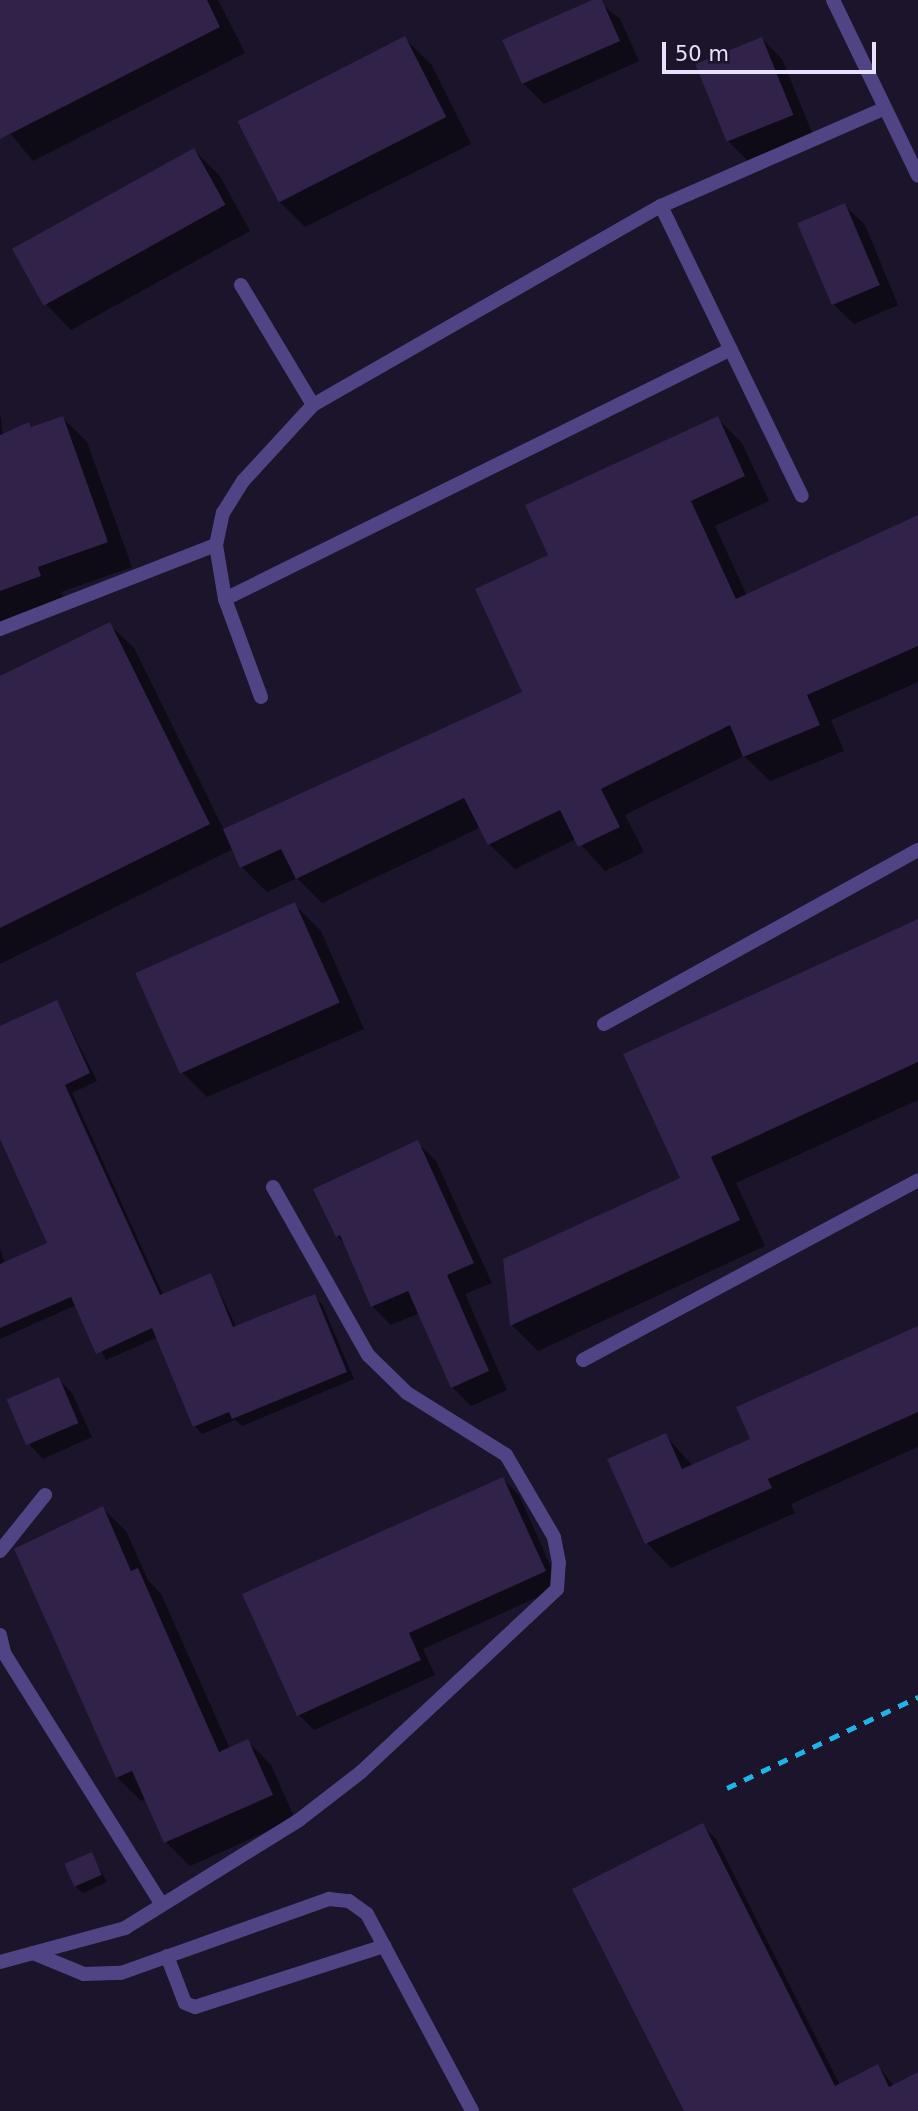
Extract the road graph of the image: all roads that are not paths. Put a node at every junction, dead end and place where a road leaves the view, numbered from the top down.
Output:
1 (832, 0) edge
2 (885, 107) junction
3 (918, 176) edge
4 (661, 206) junction
5 (241, 285) dead end
6 (732, 349) junction
7 (313, 405) junction
8 (802, 496) dead end
9 (216, 545) junction
10 (225, 598) junction
11 (0, 629) edge
12 (261, 697) dead end
13 (918, 850) edge
14 (604, 1024) dead end
15 (918, 1180) edge
16 (273, 1187) dead end
17 (583, 1360) dead end
18 (45, 1495) dead end
19 (0, 1551) edge
20 (0, 1634) edge
21 (162, 1905) junction
22 (384, 1946) junction
23 (33, 1953) junction
24 (167, 1956) junction
25 (0, 1962) edge
26 (472, 2111) edge

1 - 2 street
2 - 3 street
2 - 4 street
4 - 6 street
4 - 7 street
5 - 7 street
6 - 8 street
6 - 10 street
7 - 9 street
9 - 10 street
9 - 11 street
10 - 12 street
13 - 14 street
15 - 17 street
16 - 21 street
18 - 19 street
20 - 21 street
21 - 23 street
22 - 24 street
22 - 24 street
22 - 26 street
23 - 24 street
23 - 25 street

